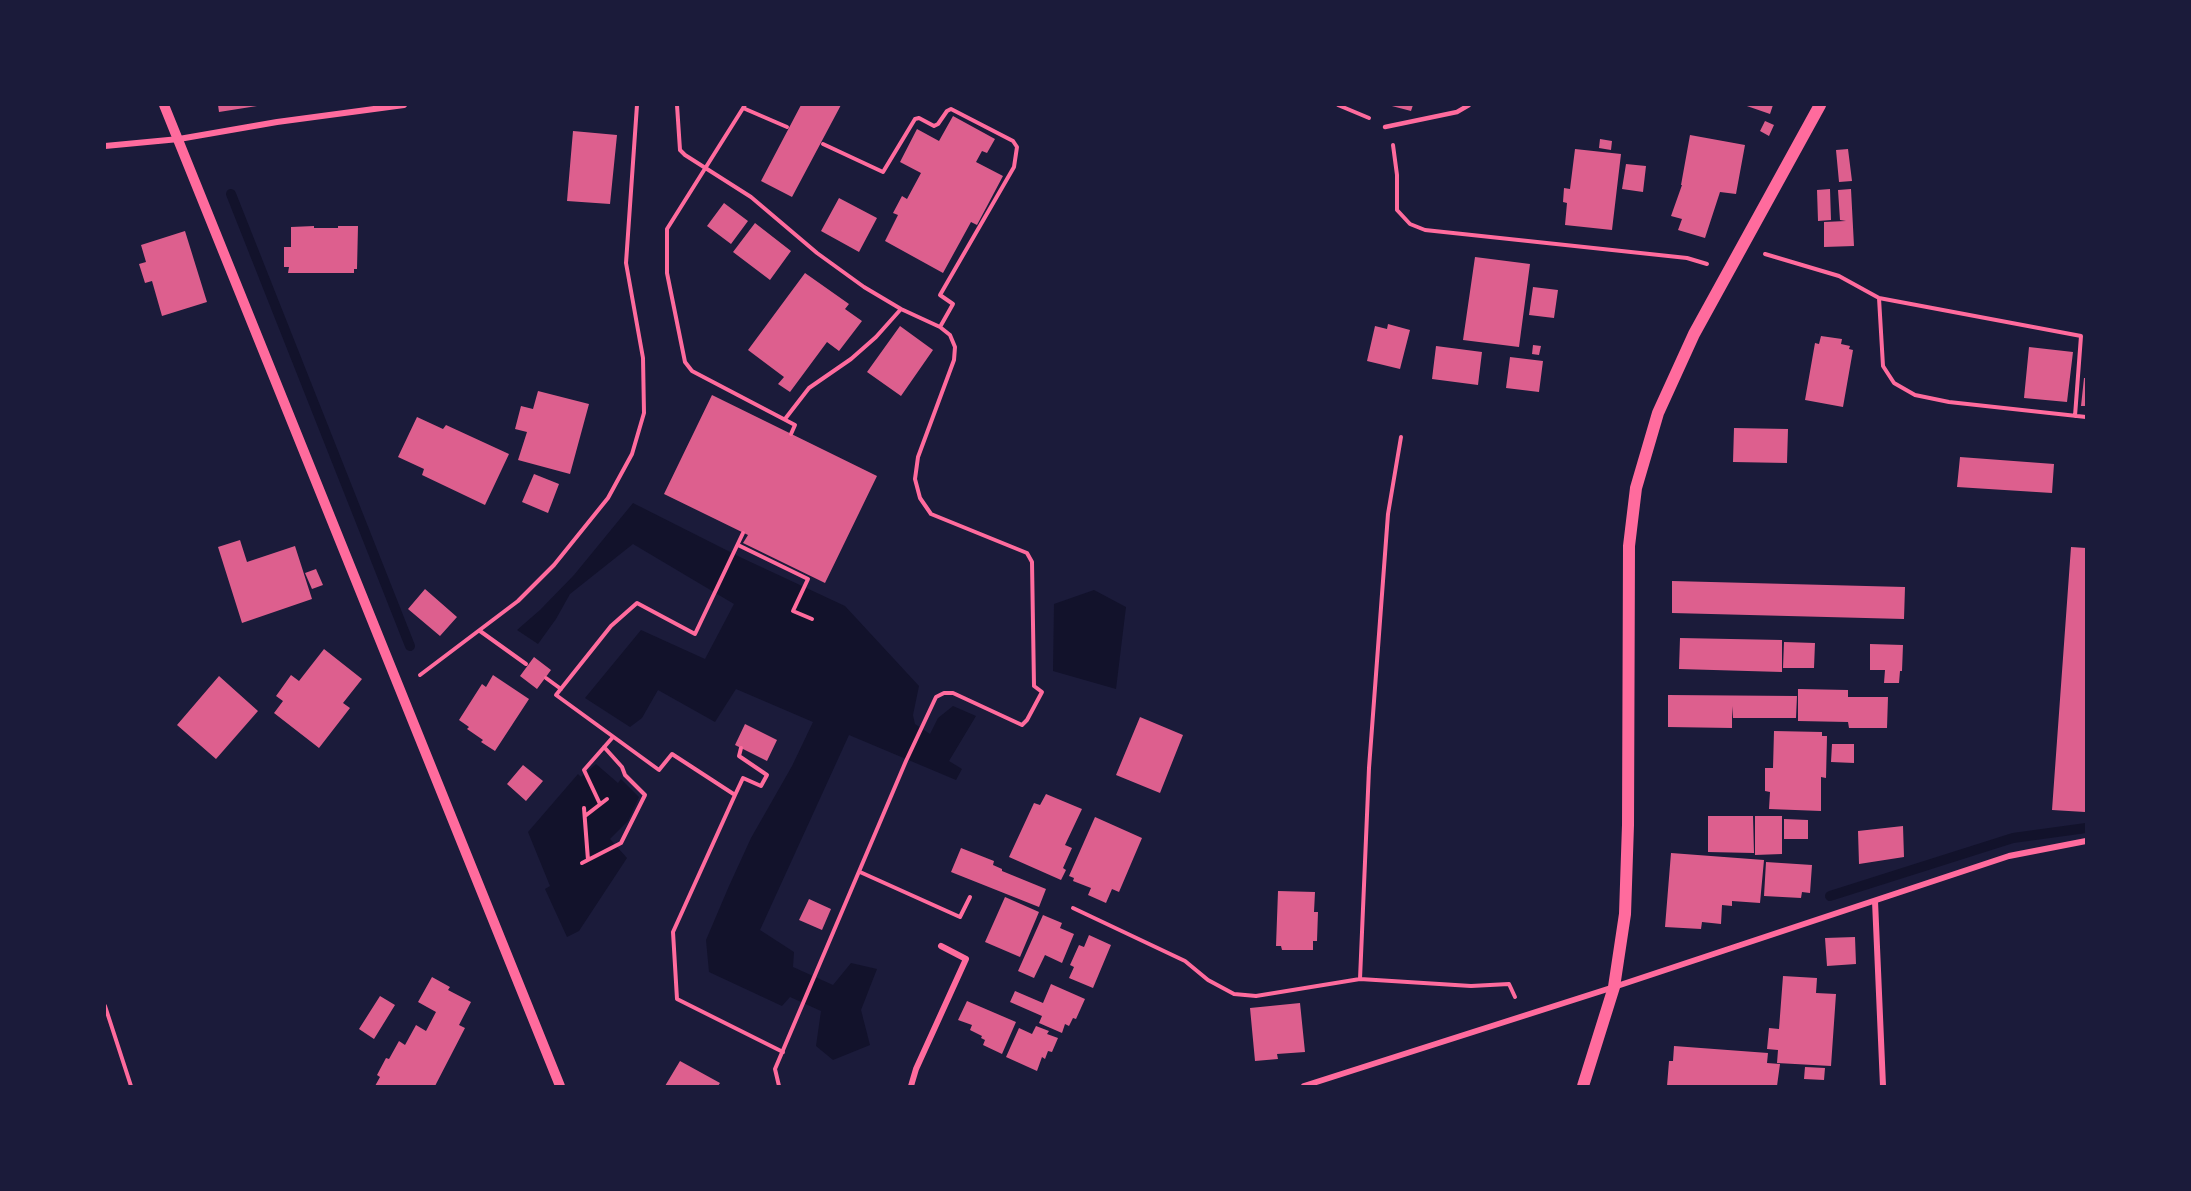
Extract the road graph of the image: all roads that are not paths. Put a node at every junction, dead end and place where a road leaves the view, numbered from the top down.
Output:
1 (164, 105) edge
2 (404, 105) edge
3 (1469, 105) edge
4 (1820, 105) edge
5 (1385, 127) road end
6 (179, 139) junction
7 (105, 146) edge
8 (2086, 841) edge
9 (1875, 901) junction
10 (941, 946) dead end
11 (1614, 987) junction
12 (560, 1086) edge
13 (911, 1086) edge
14 (1304, 1086) edge
15 (1583, 1086) edge
16 (1883, 1086) edge

1 - 6 street
2 - 6 street
3 - 5 lane
4 - 11 main road
6 - 7 street
6 - 12 street
8 - 9 street
9 - 11 street
9 - 16 street
10 - 13 street
11 - 14 street
11 - 15 main road

